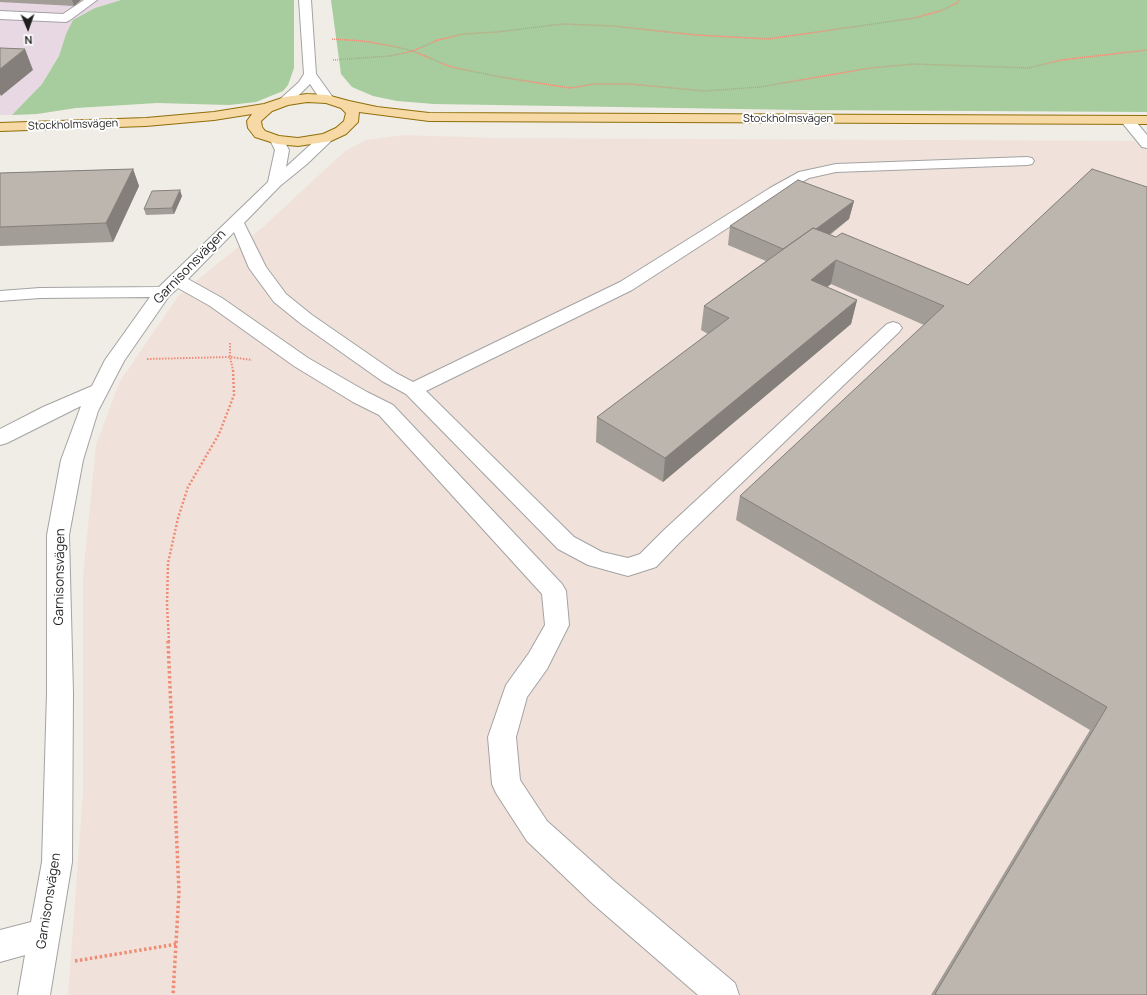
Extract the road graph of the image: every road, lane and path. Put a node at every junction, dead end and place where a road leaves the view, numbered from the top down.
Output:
1 (91, 0) edge
2 (305, 0) edge
3 (959, 0) edge
4 (0, 15) edge
5 (22, 16) junction
6 (6, 28) dead end
7 (332, 39) dead end
8 (1147, 50) edge
9 (413, 51) junction
10 (326, 61) dead end
11 (310, 74) junction
12 (327, 99) junction
13 (286, 101) junction
14 (346, 105) junction
15 (267, 108) junction
16 (429, 117) junction
17 (1127, 120) junction
18 (1147, 120) edge
19 (146, 122) junction
20 (0, 127) edge
21 (227, 127) dead end
22 (242, 130) dead end
23 (341, 131) junction
24 (260, 134) junction
25 (326, 138) junction
26 (277, 140) junction
27 (1147, 144) edge
28 (1027, 161) dead end
29 (275, 183) junction
30 (236, 222) junction
31 (170, 286) junction
32 (0, 296) edge
33 (232, 313) junction
34 (893, 328) dead end
35 (230, 357) junction
36 (115, 360) junction
37 (300, 362) junction
38 (99, 390) junction
39 (413, 390) junction
40 (0, 438) edge
41 (45, 934) junction
42 (177, 944) junction
43 (0, 946) edge
44 (39, 967) junction
45 (34, 995) edge
46 (173, 995) edge
47 (723, 995) edge

1 - 5 street
2 - 11 street
3 - 9 path
4 - 5 street
5 - 6 street
7 - 9 path
8 - 9 path
9 - 10 path
11 - 12 street
11 - 13 street
12 - 13 main road, Stockholmsvägen
12 - 14 main road, Stockholmsvägen
13 - 15 main road, Stockholmsvägen
14 - 16 main road, Stockholmsvägen
14 - 23 main road
15 - 19 main road, Stockholmsvägen
15 - 24 main road
16 - 17 main road, Stockholmsvägen
16 - 23 main road, Stockholmsvägen
17 - 18 main road, Stockholmsvägen
17 - 27 street
19 - 20 main road, Stockholmsvägen
19 - 21 main road, Stockholmsvägen
22 - 24 main road
23 - 25 main road
24 - 26 main road
25 - 26 main road
25 - 29 street, Garnisonsvägen
26 - 29 street
28 - 39 street
29 - 30 street, Garnisonsvägen
30 - 31 street, Garnisonsvägen
30 - 39 street
31 - 32 street
31 - 33 street
31 - 36 street, Garnisonsvägen
33 - 35 path
33 - 37 street
34 - 39 street
35 - 36 path
35 - 37 path
35 - 42 path
36 - 38 street, Garnisonsvägen
37 - 47 street
38 - 40 street
38 - 41 street, Garnisonsvägen
41 - 43 street
41 - 44 street, Garnisonsvägen
42 - 44 path
42 - 46 path
44 - 45 street, Garnisonsvägen

